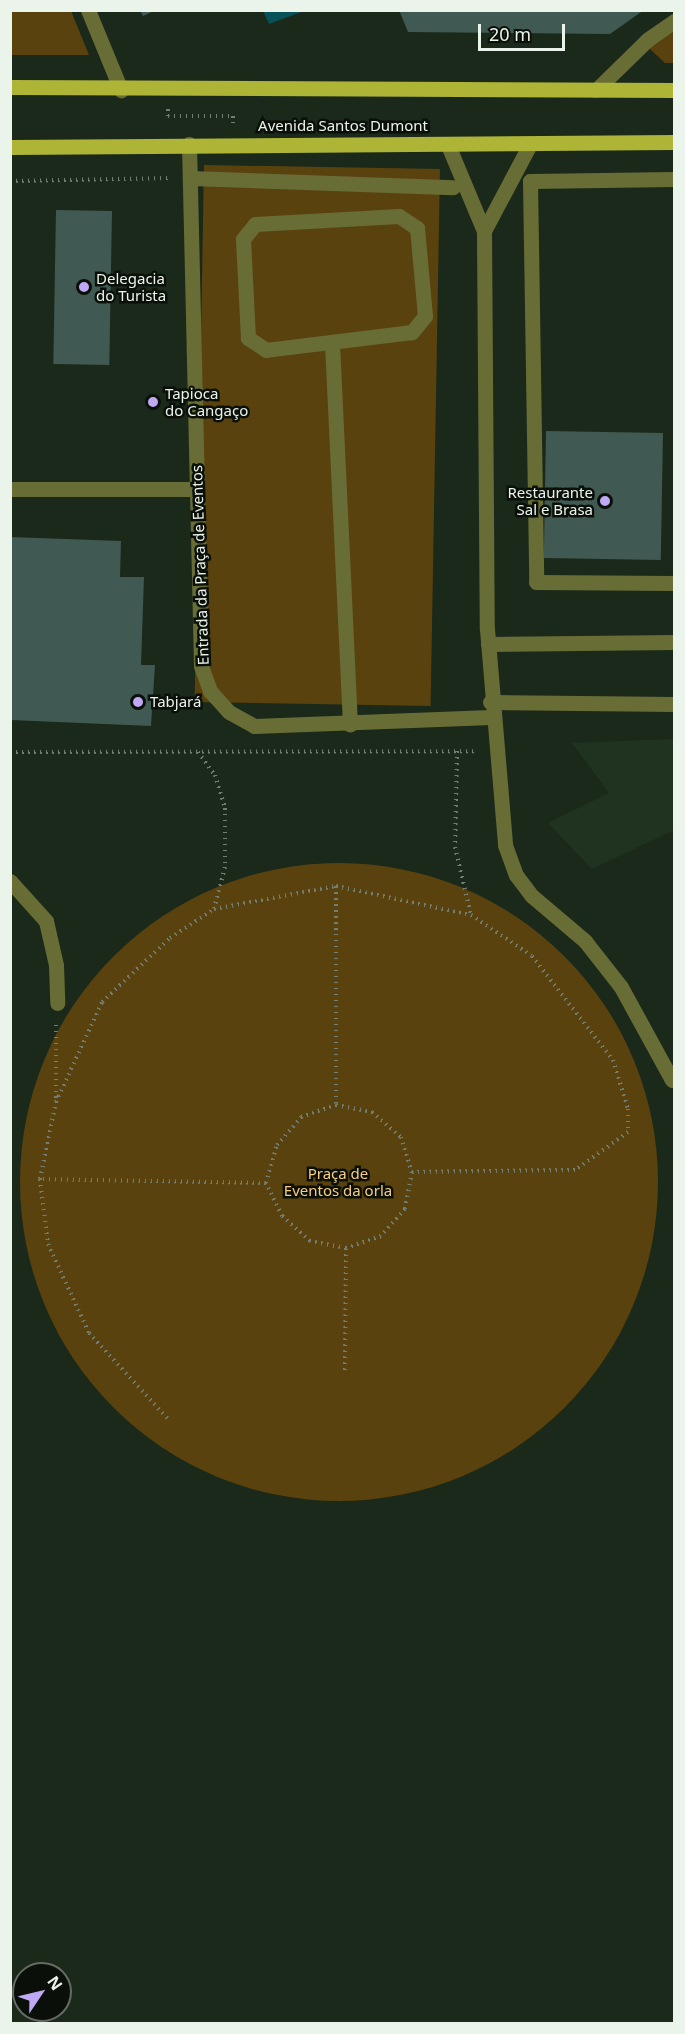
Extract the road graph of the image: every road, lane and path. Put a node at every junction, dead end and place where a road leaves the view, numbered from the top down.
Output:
1 (88, 10) edge
2 (675, 21) edge
3 (10, 87) edge
4 (121, 90) junction
5 (596, 90) junction
6 (675, 90) edge
7 (675, 142) edge
8 (189, 144) junction
9 (530, 144) junction
10 (448, 145) junction
11 (10, 147) edge
12 (190, 178) junction
13 (675, 179) edge
14 (10, 181) edge
15 (453, 187) dead end
16 (484, 231) junction
17 (332, 343) junction
18 (10, 489) edge
19 (197, 489) junction
20 (675, 583) edge
21 (675, 642) edge
22 (488, 644) junction
23 (675, 704) edge
24 (491, 710) junction
25 (350, 725) junction
26 (457, 751) junction
27 (496, 751) junction
28 (10, 752) edge
29 (198, 752) junction
30 (10, 881) edge
31 (336, 886) junction
32 (214, 909) junction
33 (471, 915) junction
34 (57, 1003) joint
35 (672, 1080) dead end
36 (56, 1102) junction
37 (336, 1105) junction
38 (412, 1172) junction
39 (40, 1179) junction
40 (266, 1183) junction
41 (346, 1248) junction
42 (345, 1370) dead end
43 (168, 1419) dead end

1 - 4 street
2 - 5 street
3 - 4 main road
4 - 5 main road
5 - 6 main road
7 - 9 main road, Avenida Santos Dumont
8 - 10 main road, Avenida Santos Dumont
8 - 11 main road, Avenida Santos Dumont
8 - 12 street, Entrada da Praça de Eventos
9 - 10 main road, Avenida Santos Dumont
9 - 16 street
10 - 16 street
12 - 14 path
12 - 15 street
12 - 19 street, Entrada da Praça de Eventos
13 - 20 street
16 - 22 street
17 - 17 street
17 - 25 street
18 - 19 street
19 - 25 street, Entrada da Praça de Eventos
21 - 22 street
22 - 24 street
23 - 24 street, Entrada da Praça de Eventos
24 - 25 street, Entrada da Praça de Eventos
24 - 27 street
26 - 27 path
26 - 29 path
26 - 33 path
27 - 35 street
28 - 29 path
29 - 32 path
30 - 34 street
31 - 32 path
31 - 33 path
31 - 37 path
32 - 36 path
33 - 38 path
34 - 36 path
36 - 39 path
37 - 38 path
37 - 40 path
38 - 41 path
39 - 40 path
39 - 43 path
40 - 41 path
41 - 42 path

